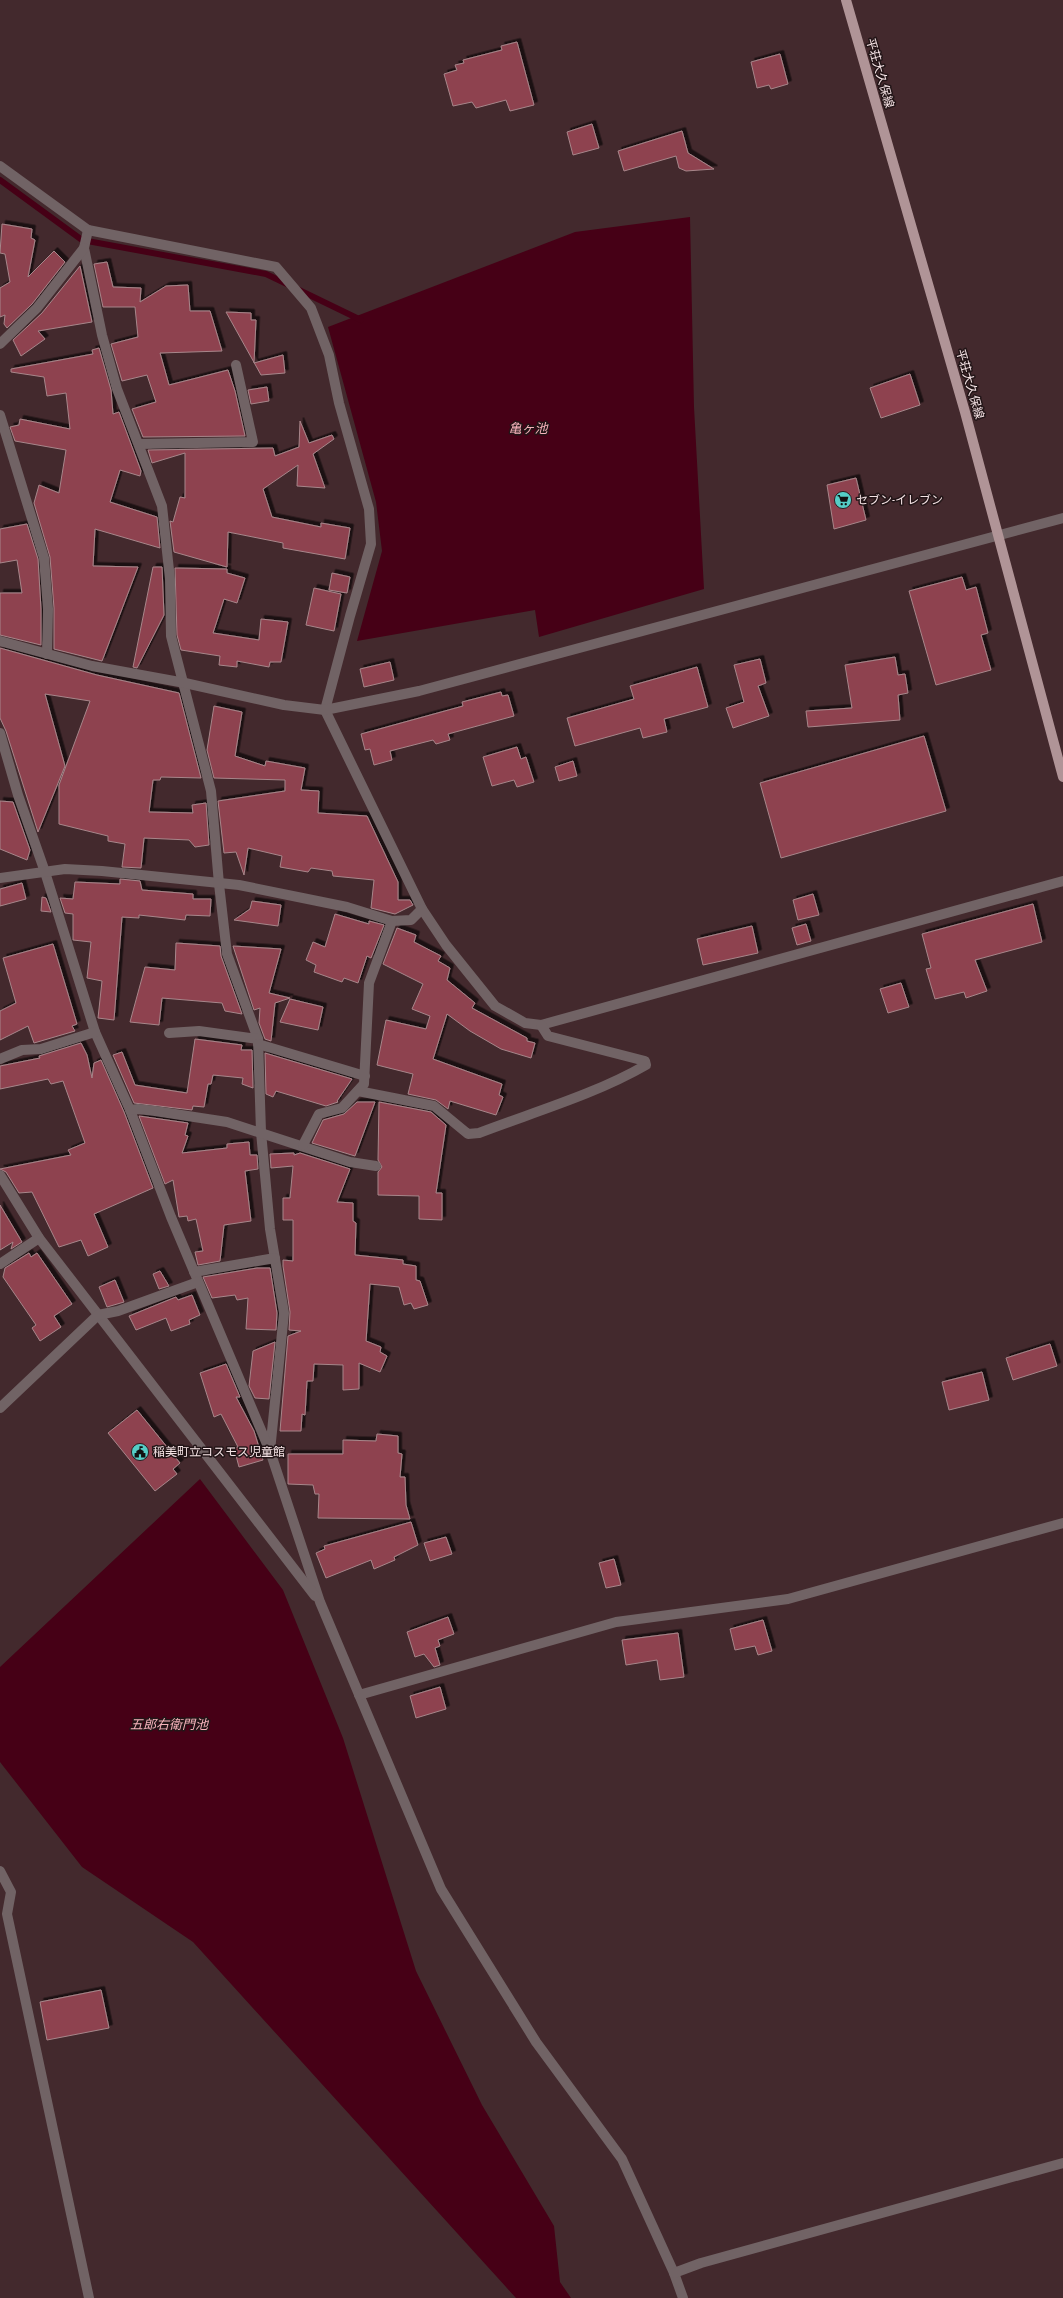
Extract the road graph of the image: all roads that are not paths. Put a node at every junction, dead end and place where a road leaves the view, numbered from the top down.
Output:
1 (846, 0) edge
2 (0, 166) edge
3 (88, 230) junction
4 (84, 248) junction
5 (1, 341) edge
6 (236, 365) dead end
7 (0, 415) edge
8 (139, 444) junction
9 (1063, 518) edge
10 (998, 536) junction
11 (0, 641) edge
12 (47, 654) junction
13 (184, 683) junction
14 (326, 710) junction
15 (0, 733) edge
16 (1063, 777) edge
17 (45, 872) junction
18 (0, 878) edge
19 (1063, 881) edge
20 (219, 884) junction
21 (422, 909) junction
22 (392, 922) junction
23 (542, 1025) junction
24 (95, 1032) junction
25 (169, 1033) dead end
26 (258, 1042) junction
27 (0, 1059) edge
28 (365, 1076) junction
29 (358, 1091) junction
30 (130, 1110) junction
31 (261, 1132) junction
32 (303, 1145) junction
33 (376, 1166) dead end
34 (0, 1175) edge
35 (39, 1238) junction
36 (275, 1258) junction
37 (0, 1264) edge
38 (194, 1272) junction
39 (198, 1282) junction
40 (98, 1315) junction
41 (0, 1408) edge
42 (270, 1451) junction
43 (1063, 1523) edge
44 (320, 1602) junction
45 (359, 1695) junction
46 (0, 1871) edge
47 (3, 1914) edge
48 (1063, 2163) edge
49 (674, 2273) junction
50 (89, 2298) edge
51 (683, 2298) edge

1 - 10 main road, 平荘大久保線
2 - 3 street
3 - 4 street
3 - 14 street
4 - 5 street
4 - 8 street
6 - 8 street
7 - 12 street
8 - 13 street
9 - 10 street
10 - 14 street
10 - 16 main road, 平荘大久保線
11 - 12 street
12 - 13 street
13 - 14 street
13 - 20 street
14 - 21 street
15 - 17 street
17 - 18 street
17 - 20 street
17 - 24 street
19 - 23 street
20 - 22 street
20 - 26 street
21 - 22 street
21 - 23 street
22 - 28 street
23 - 29 street
24 - 27 street
24 - 30 street
25 - 26 street
26 - 28 street
26 - 31 street
28 - 29 street
29 - 32 street
30 - 31 street
30 - 38 street
31 - 32 street
31 - 36 street
32 - 33 street
34 - 35 street
35 - 37 street
35 - 40 street
36 - 38 street
36 - 42 street
38 - 39 street
39 - 40 street
39 - 42 street
40 - 41 street
40 - 44 street
42 - 44 street
43 - 45 street
44 - 45 street
45 - 49 street
46 - 47 street
47 - 50 street
48 - 49 street
49 - 51 street

